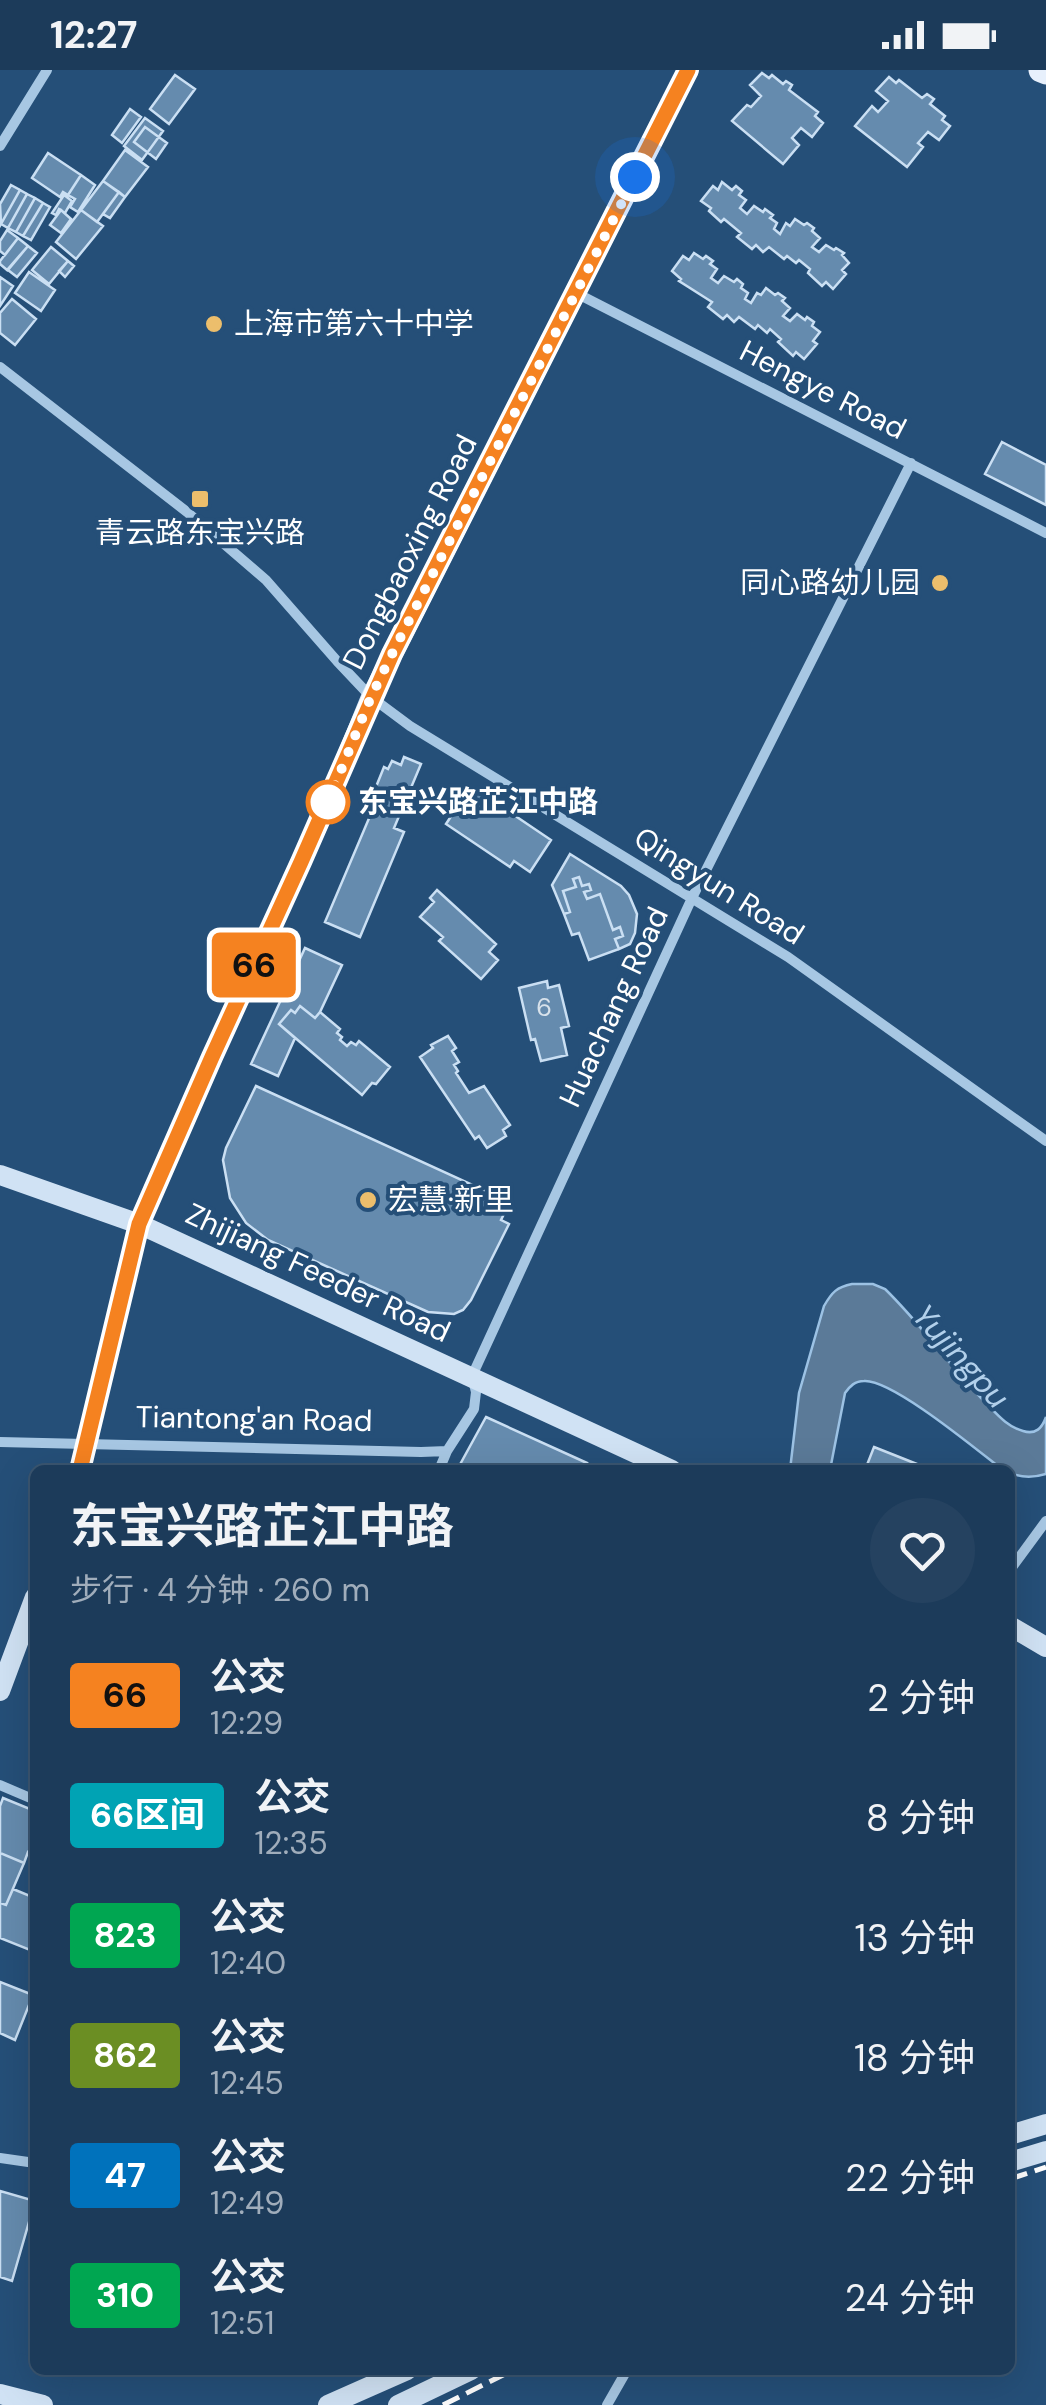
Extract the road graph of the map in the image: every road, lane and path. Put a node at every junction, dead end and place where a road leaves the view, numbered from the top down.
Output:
1 (47, 70) edge
2 (688, 70) edge
3 (0, 146) edge
4 (576, 293) junction
5 (0, 367) edge
6 (911, 463) junction
7 (1046, 534) edge
8 (371, 697) junction
9 (692, 898) junction
10 (1045, 1138) edge
11 (0, 1175) edge
12 (139, 1224) junction
13 (472, 1376) junction
14 (0, 1442) edge
15 (86, 1446) junction
16 (447, 1450) junction
17 (81, 1465) edge
18 (441, 1465) edge
19 (661, 1465) edge
20 (1046, 1521) edge
21 (1015, 1563) edge
22 (30, 1610) edge
23 (1015, 1629) edge
24 (1046, 1647) edge
25 (0, 1691) edge
26 (0, 1785) edge
27 (30, 1798) edge
28 (1046, 2124) edge
29 (1015, 2134) edge
30 (1046, 2150) edge
31 (0, 2158) edge
32 (1015, 2160) edge
33 (30, 2162) edge
34 (396, 2375) edge
35 (461, 2375) edge
36 (624, 2375) edge
37 (3, 2393) edge
38 (43, 2405) edge
39 (328, 2405) edge
40 (398, 2405) edge
41 (607, 2405) edge

1 - 3 street
2 - 4 street, Dongbaoxing Road
4 - 6 street, Hengye Road
4 - 8 street, Dongbaoxing Road
5 - 8 street, Qingyun Road
6 - 7 street, Hengye Road
6 - 9 street, Huachang Road
8 - 9 street, Qingyun Road
8 - 12 street, Dongbaoxing Road
9 - 10 street, Qingyun Road
9 - 13 street, Huachang Road
11 - 12 street, Zhijiang Feeder Road
12 - 13 street, Zhijiang Feeder Road
12 - 15 street, Dongbaoxing Road
13 - 16 street, Huachang Road
13 - 19 street
14 - 15 street, Tiantong'an Road
15 - 16 street, Tiantong'an Road
15 - 17 street, Dongbaoxing Road
16 - 18 street, Huachang Road
20 - 21 street
22 - 25 street
23 - 24 street
26 - 27 street
28 - 29 street
30 - 32 street
31 - 33 street
34 - 39 street
35 - 40 street
36 - 41 street
37 - 38 street

